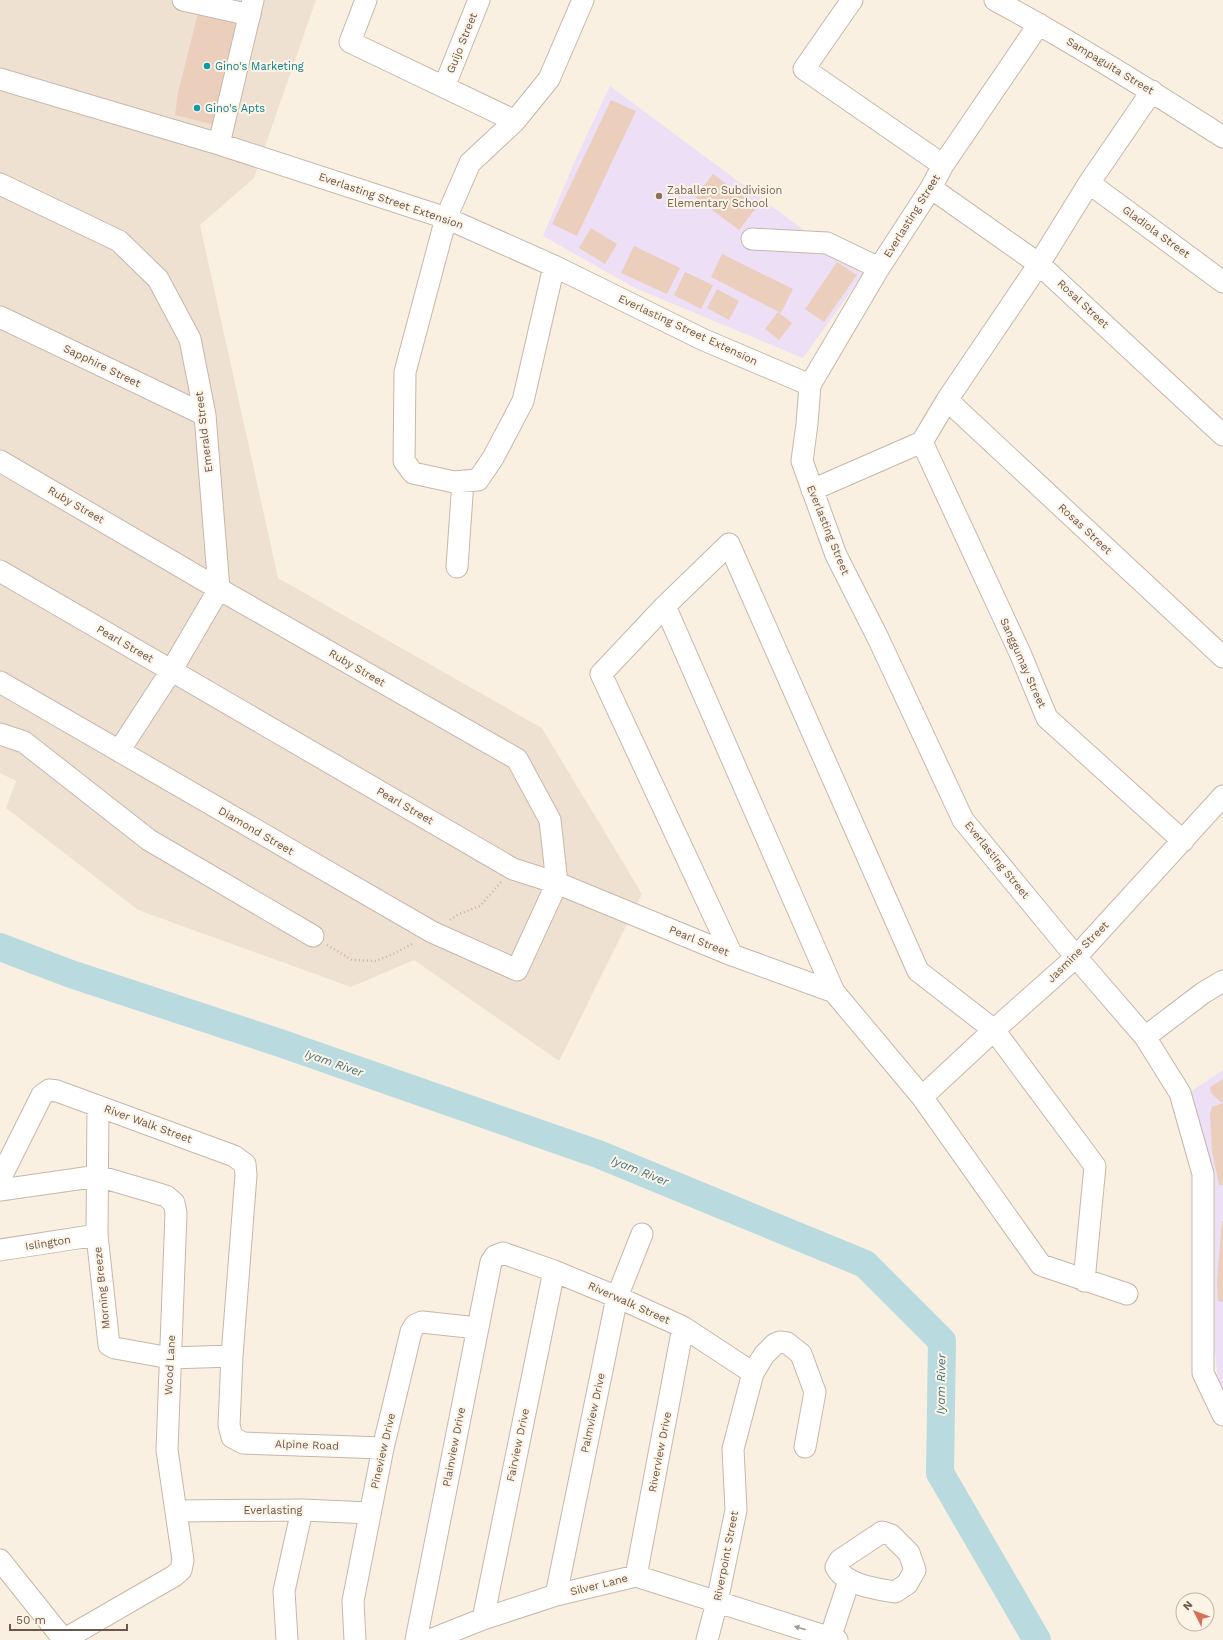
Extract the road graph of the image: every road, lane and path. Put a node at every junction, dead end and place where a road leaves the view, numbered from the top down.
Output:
1 (183, 0) edge
2 (366, 0) edge
3 (479, 0) edge
4 (583, 0) edge
5 (852, 0) edge
6 (995, 0) edge
7 (1018, 6) edge
8 (251, 7) edge
9 (1039, 24) junction
10 (0, 79) edge
11 (444, 87) junction
12 (1152, 91) junction
13 (514, 121) junction
14 (1223, 136) edge
15 (219, 144) junction
16 (943, 165) junction
17 (1088, 183) junction
18 (0, 184) edge
19 (931, 188) junction
20 (446, 218) junction
21 (752, 239) dead end
22 (1039, 264) junction
23 (554, 266) junction
24 (879, 268) junction
25 (1223, 282) edge
26 (0, 317) edge
27 (810, 385) junction
28 (947, 400) junction
29 (204, 415) junction
30 (1223, 435) edge
31 (922, 442) junction
32 (0, 461) edge
33 (463, 482) junction
34 (812, 490) junction
35 (457, 567) dead end
36 (0, 571) edge
37 (220, 589) junction
38 (665, 606) junction
39 (1223, 658) edge
40 (171, 671) junction
41 (0, 682) edge
42 (0, 734) edge
43 (119, 751) junction
44 (1223, 796) edge
45 (1183, 841) junction
46 (514, 869) junction
47 (557, 883) junction
48 (432, 932) junction
49 (313, 936) joint
50 (732, 954) junction
51 (1076, 957) junction
52 (1223, 981) edge
53 (834, 992) junction
54 (994, 1030) junction
55 (1145, 1037) junction
56 (922, 1097) junction
57 (98, 1106) junction
58 (98, 1176) junction
59 (0, 1179) edge
60 (0, 1190) edge
61 (642, 1234) dead end
62 (97, 1235) junction
63 (0, 1250) edge
64 (495, 1256) joint
65 (554, 1271) junction
66 (1084, 1280) junction
67 (1127, 1294) dead end
68 (617, 1297) junction
69 (684, 1327) junction
70 (477, 1328) junction
71 (232, 1356) junction
72 (170, 1358) junction
73 (753, 1373) junction
74 (1223, 1415) edge
75 (805, 1447) dead end
76 (383, 1448) junction
77 (302, 1510) junction
78 (176, 1511) junction
79 (370, 1513) junction
80 (0, 1560) edge
81 (636, 1576) junction
82 (849, 1581) dead end
83 (556, 1595) junction
84 (717, 1602) junction
85 (483, 1619) junction
86 (834, 1639) edge
87 (64, 1640) edge
88 (287, 1640) edge
89 (355, 1640) edge
90 (416, 1640) edge
91 (430, 1640) edge
92 (707, 1640) edge

1 - 8 street
2 - 11 street
3 - 11 street, Guijo Street
4 - 13 street
5 - 16 street
6 - 7 street, Sampaguita Street
7 - 9 street, Sampaguita Street
8 - 15 street
9 - 12 street, Sampaguita Street
9 - 16 street, Everlasting Street
10 - 15 street, Everlasting Street Extension
11 - 13 street
12 - 14 street, Sampaguita Street
12 - 17 street
13 - 20 street
15 - 20 street, Everlasting Street Extension
16 - 19 street, Everlasting Street
17 - 22 street
17 - 25 street, Gladiola Street
18 - 29 street, Emerald Street
19 - 22 street, Rosal Street
19 - 24 street, Everlasting Street
20 - 23 street, Everlasting Street Extension
20 - 33 street
21 - 24 street
22 - 28 street
22 - 30 street, Rosal Street
23 - 27 street, Everlasting Street Extension
23 - 33 street
24 - 27 street, Everlasting Street
26 - 29 street, Sapphire Street
27 - 34 street, Everlasting Street
28 - 31 street
28 - 39 street, Rosas Street
29 - 37 street, Emerald Street
31 - 34 street
31 - 45 street, Sanggumay Street
32 - 37 street, Ruby Street
33 - 35 street
34 - 51 street, Everlasting Street
36 - 40 street, Pearl Street
37 - 40 street
37 - 47 street, Ruby Street
38 - 50 street
38 - 53 street
38 - 54 street
40 - 43 street
40 - 46 street, Pearl Street
41 - 43 street, Diamond Street
42 - 49 street
43 - 48 street, Diamond Street
44 - 45 street, Jasmine Street
45 - 51 street, Jasmine Street
46 - 47 street, Pearl Street
46 - 48 path
47 - 48 street, Diamond Street
47 - 50 street, Pearl Street
48 - 49 path
50 - 53 street, Pearl Street
51 - 54 street, Jasmine Street
51 - 55 street, Everlasting Street
52 - 55 street
53 - 56 street
54 - 56 street, Jasmine Street
54 - 66 street
55 - 74 street, Everlasting Street
56 - 66 street
57 - 58 street, Morning Breeze
57 - 59 street, River Walk Street
57 - 71 street, River Walk Street
58 - 60 street, Wood Lane
58 - 62 street, Morning Breeze
58 - 72 street, Wood Lane
61 - 68 street, Palmview Drive
62 - 63 street, Islington
62 - 72 street, Morning Breeze
64 - 65 street, Riverwalk Street
64 - 70 street, Plainview Drive
65 - 68 street, Riverwalk Street
65 - 85 street, Fairview Drive
66 - 67 street
68 - 69 street, Riverwalk Street
68 - 83 street, Palmview Drive
69 - 73 street, Riverwalk Street
69 - 81 street, Riverview Drive
70 - 76 street, Pineview Drive
70 - 90 street, Plainview Drive
71 - 72 street, Morning Breeze
71 - 76 street, Alpine Road
72 - 78 street, Wood Lane
73 - 75 street, Riverpoint Street
73 - 84 street, Riverpoint Street
76 - 79 street, Pineview Drive
77 - 78 street, Everlasting
77 - 79 street, Everlasting
77 - 88 street
78 - 87 street, Wood Lane
79 - 89 street, Pineview Drive
80 - 87 street
81 - 83 street, Silver Lane
81 - 84 street, Silver Lane
82 - 86 street
83 - 85 street, Silver Lane
86 -> 84 street, Silver Lane
84 - 92 street, Riverpoint Street
85 - 91 street, Silver Lane

